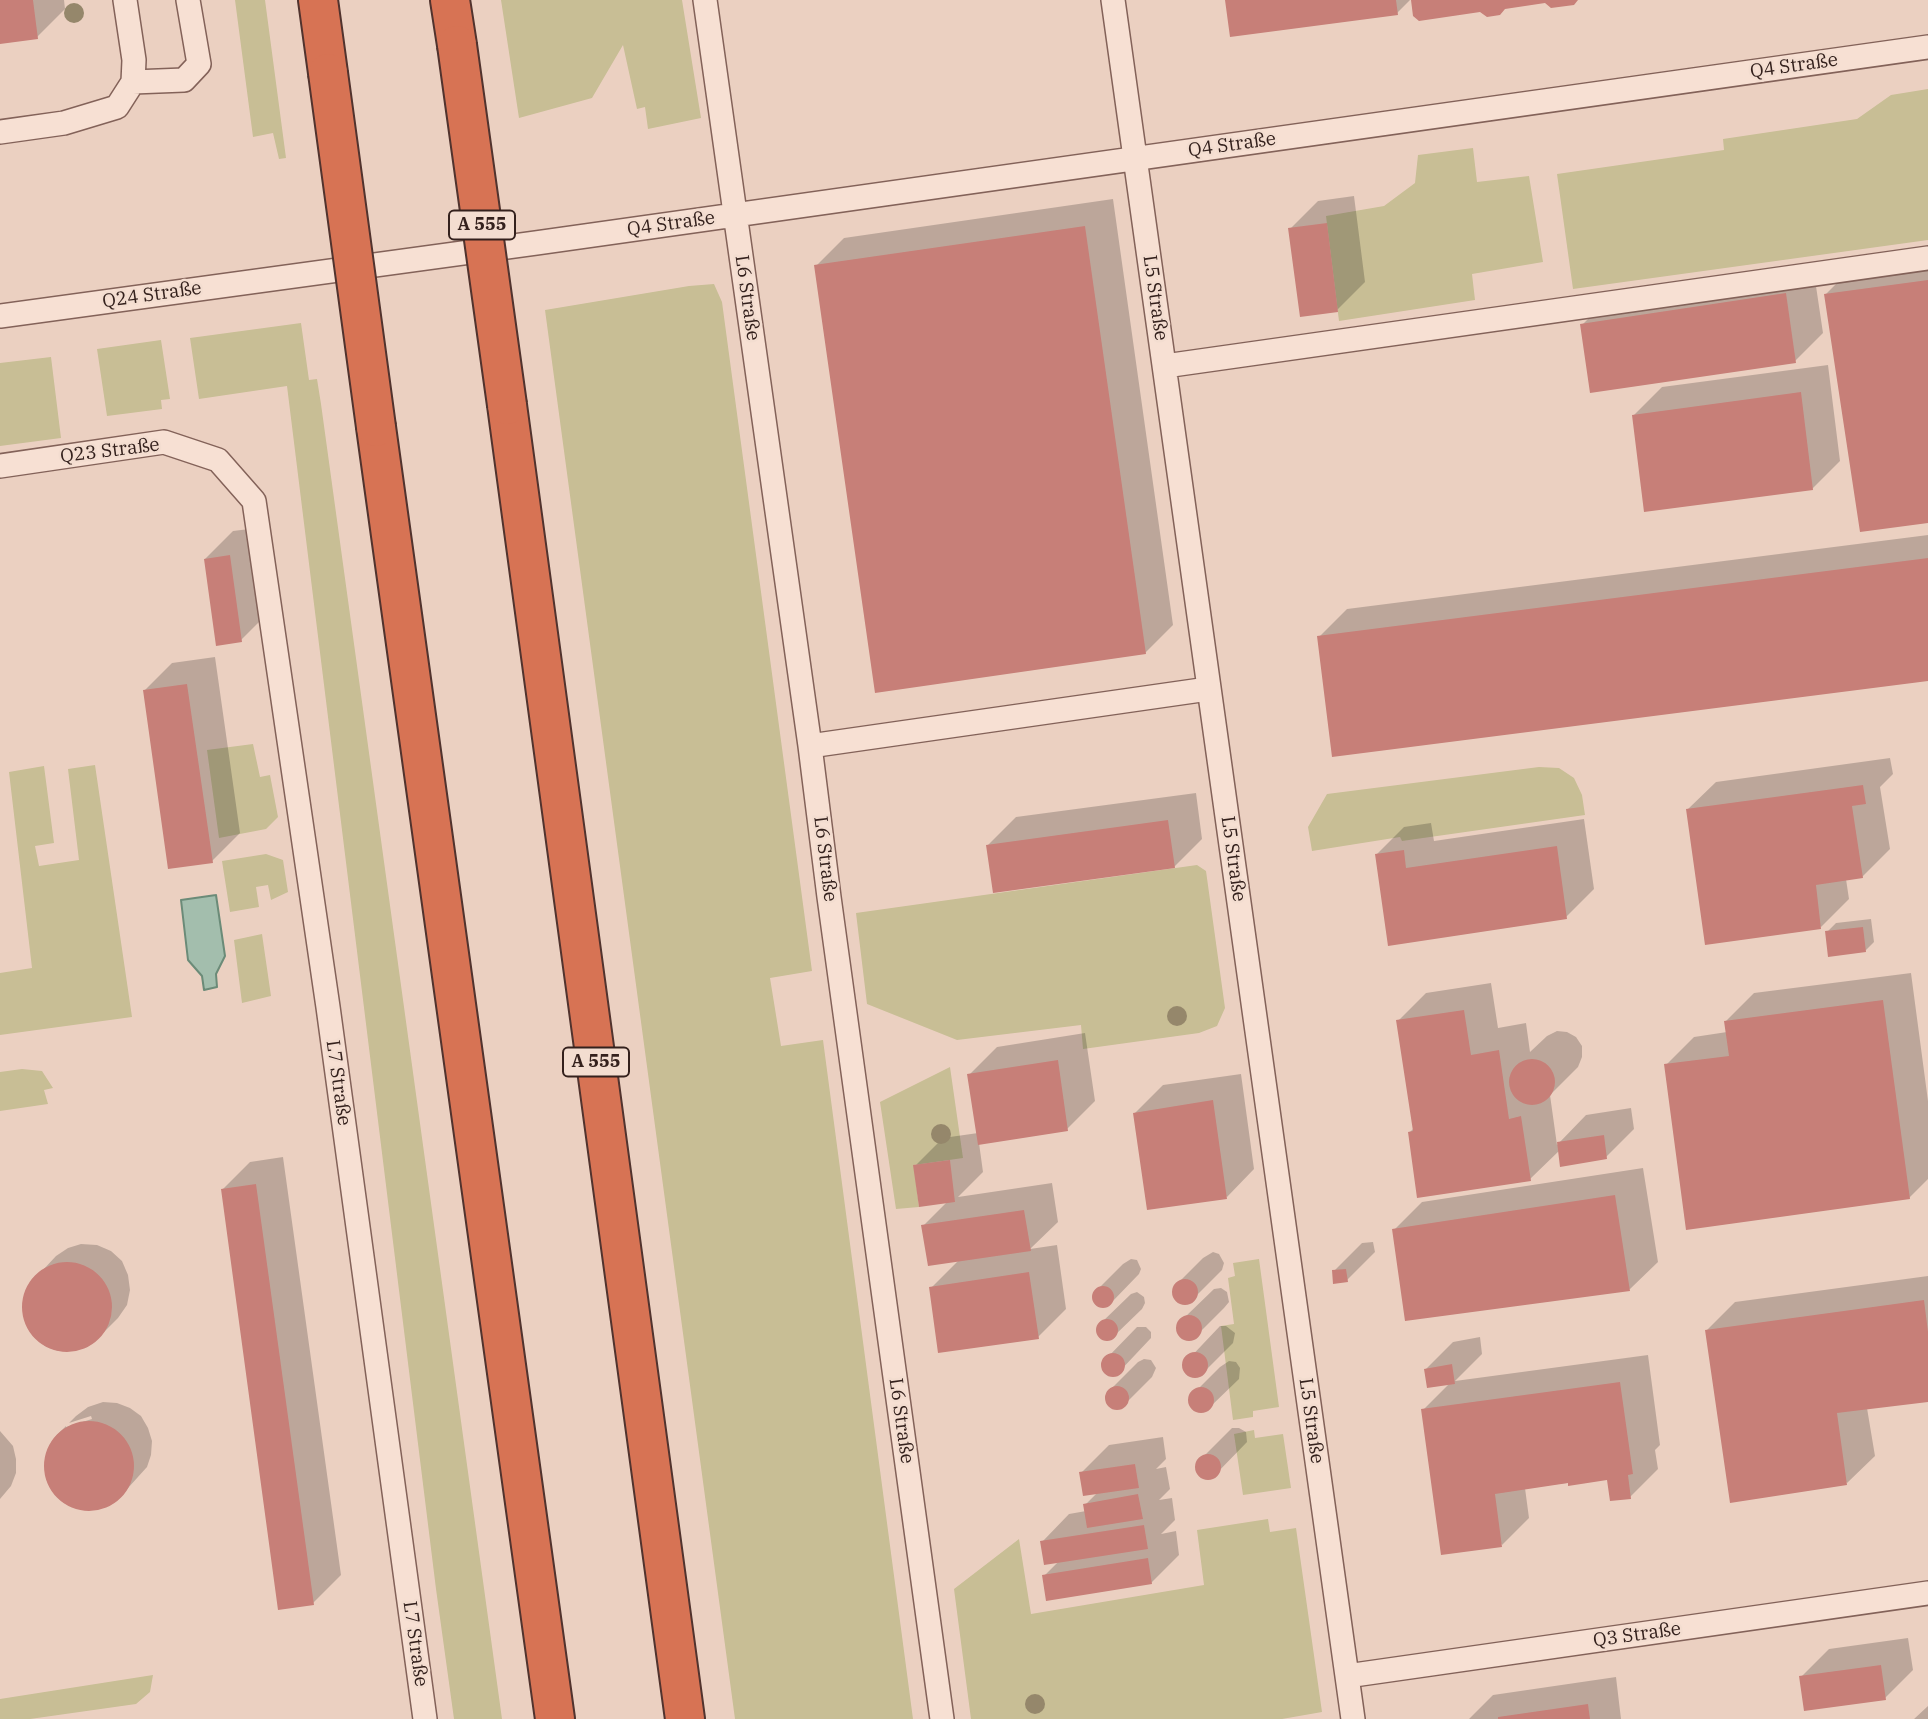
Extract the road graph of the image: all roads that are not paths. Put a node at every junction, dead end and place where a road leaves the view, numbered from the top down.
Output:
1 (125, 0) edge
2 (188, 0) edge
3 (318, 0) edge
4 (450, 0) edge
5 (705, 0) edge
6 (1113, 0) edge
7 (1928, 47) edge
8 (133, 82) junction
9 (0, 132) edge
10 (1135, 159) junction
11 (735, 215) junction
12 (1928, 258) edge
13 (303, 275) joint
14 (0, 316) edge
15 (1165, 366) junction
16 (218, 460) joint
17 (0, 466) edge
18 (1208, 689) junction
19 (810, 746) junction
20 (1928, 1593) edge
21 (1347, 1676) junction
22 (425, 1719) edge
23 (555, 1719) edge
24 (685, 1719) edge
25 (942, 1719) edge
26 (1353, 1719) edge

1 - 8 lane
2 - 8 lane
3 - 23 highway, bridge
4 - 24 highway, A 555, bridge
5 - 11 lane, L6 Straße
6 - 10 lane, L5 Straße
7 - 10 lane, Q4 Straße
8 - 9 lane
10 - 11 lane, Q4 Straße
10 - 15 lane, L5 Straße
11 - 13 lane, Q4 Straße
11 - 19 lane, L6 Straße
12 - 15 lane
13 - 14 lane, Q24 Straße
15 - 18 lane, L5 Straße
16 - 17 lane, Q23 Straße
16 - 22 lane, L7 Straße
18 - 19 lane
18 - 21 lane, L5 Straße
19 - 25 lane, L6 Straße
20 - 21 lane, Q3 Straße
21 - 26 lane, L5 Straße

